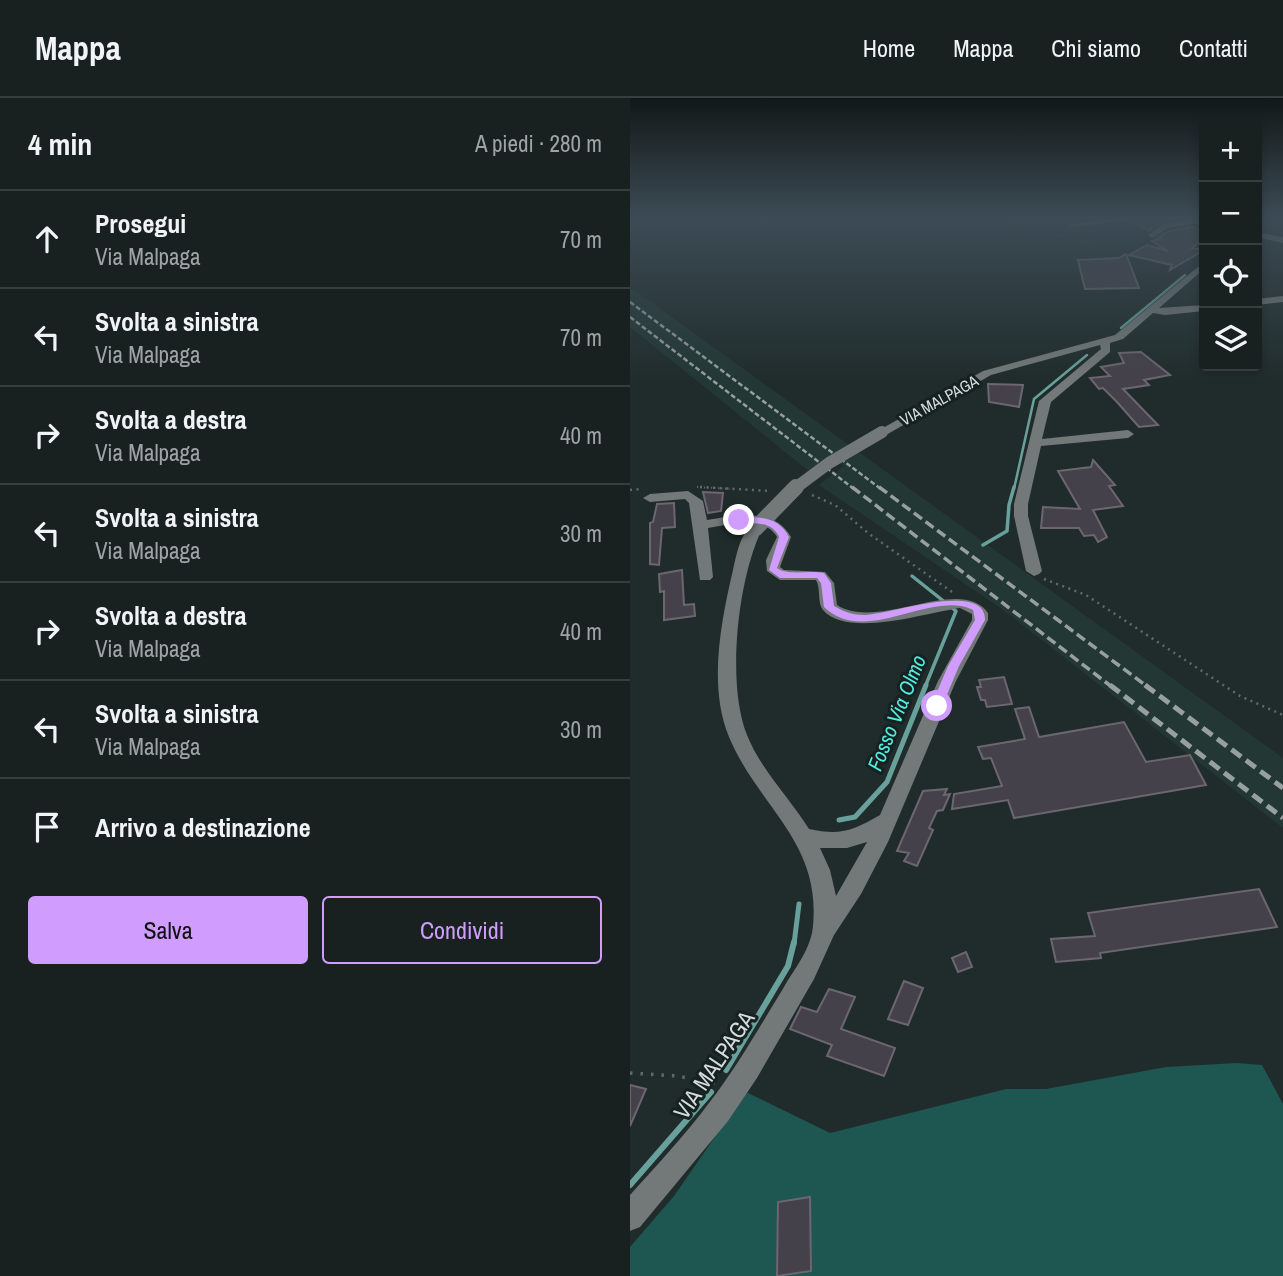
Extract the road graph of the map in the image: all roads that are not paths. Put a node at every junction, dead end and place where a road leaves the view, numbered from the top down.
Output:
1 (1196, 272) edge
2 (1283, 299) edge
3 (1262, 301) edge
4 (1199, 309) edge
5 (1152, 310) junction
6 (1105, 343) junction
7 (1128, 434) dead end
8 (1036, 443) junction
9 (647, 494) road end
10 (701, 525) junction
11 (1034, 571) road end
12 (705, 577) dead end
13 (885, 822) junction
14 (805, 836) junction
15 (824, 931) junction
16 (630, 1217) edge

1 - 5 street, VIA MALPAGA
2 - 3 street
4 - 5 street
5 - 6 street, VIA MALPAGA
6 - 8 street, VIA MALPAGA
6 - 14 street, VIA MALPAGA, bridge
7 - 8 street
8 - 11 street, VIA MALPAGA
9 - 10 street
10 - 12 street
10 - 13 street, VIA MALPAGA
13 - 14 street
13 - 15 street, VIA MALPAGA
14 - 15 street, VIA MALPAGA
15 - 16 street, VIA MALPAGA

